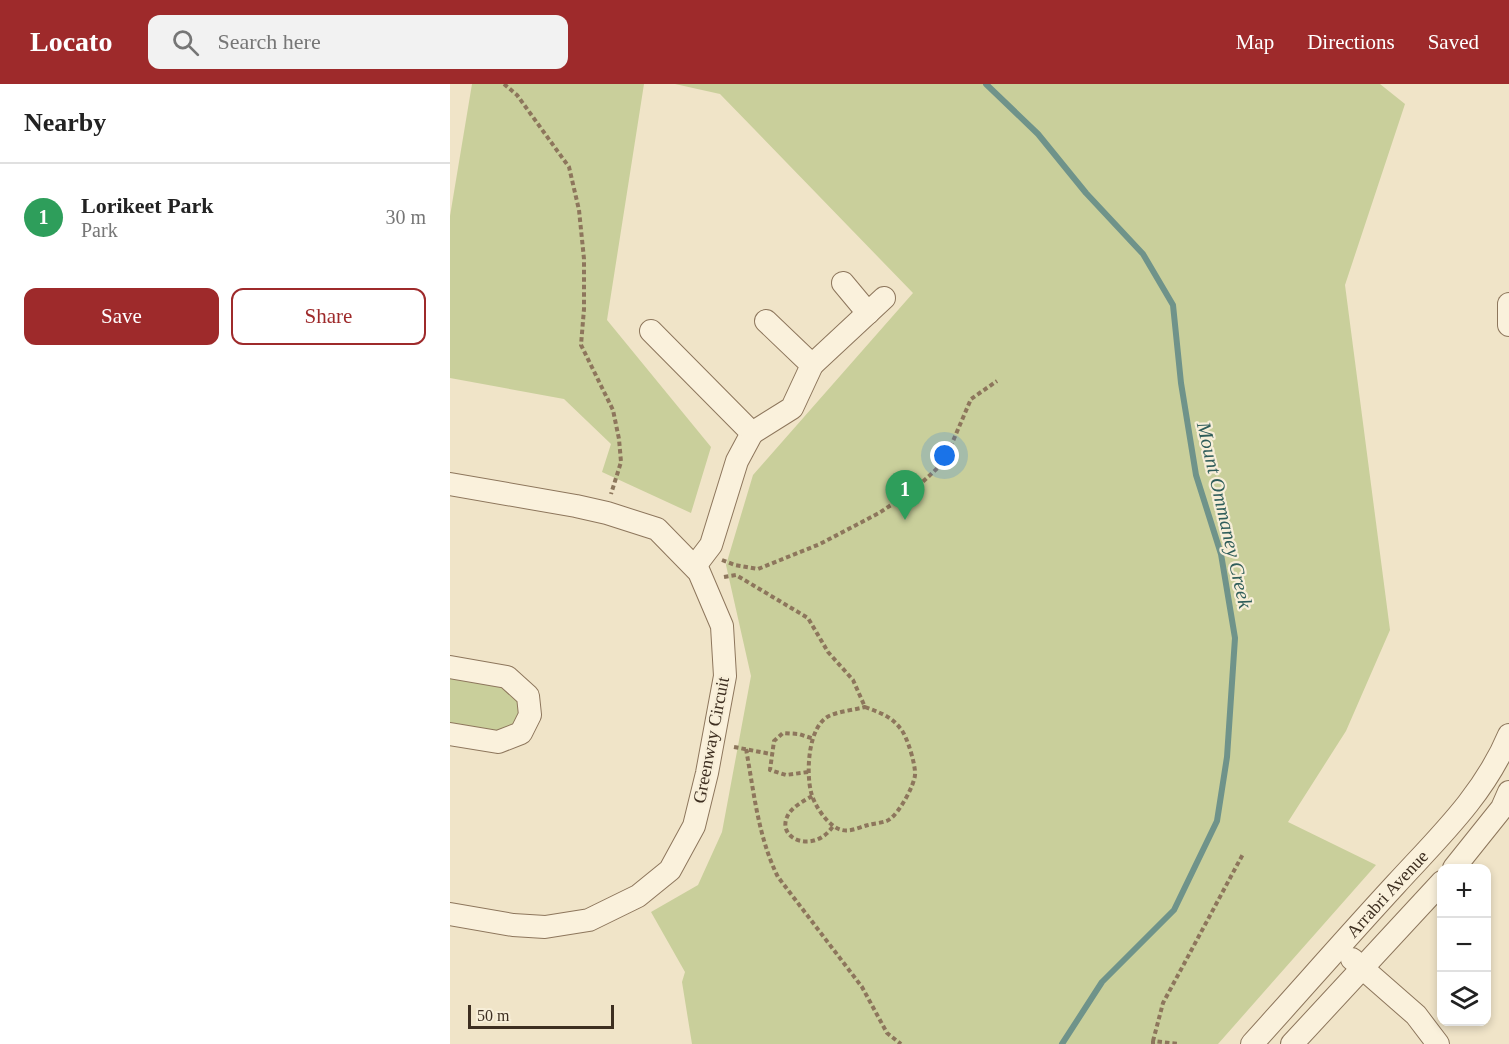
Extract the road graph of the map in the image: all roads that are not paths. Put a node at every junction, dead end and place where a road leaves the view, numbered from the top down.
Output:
1 (843, 283) dead end
2 (1509, 303) edge
3 (766, 321) dead end
4 (1509, 325) edge
5 (651, 331) dead end
6 (812, 365) junction
7 (752, 433) junction
8 (450, 484) edge
9 (700, 560) junction
10 (450, 667) edge
11 (450, 734) edge
12 (1509, 735) edge
13 (1509, 792) edge
14 (1457, 864) edge
15 (1437, 887) edge
16 (450, 914) edge
17 (1340, 947) junction
18 (1363, 968) junction
19 (1252, 1044) edge
20 (1292, 1044) edge
21 (1438, 1044) edge

1 - 6 street
2 - 4 street
3 - 6 street
5 - 7 street
6 - 7 street
7 - 9 street
8 - 9 street, Greenway Circuit
9 - 16 street, Greenway Circuit
10 - 11 street
12 - 17 street, Arrabri Avenue
13 - 14 street, Arrabri Avenue
15 - 18 street, Arrabri Avenue
17 - 18 street
17 - 19 street, Arrabri Avenue
18 - 20 street, Arrabri Avenue
18 - 21 street

